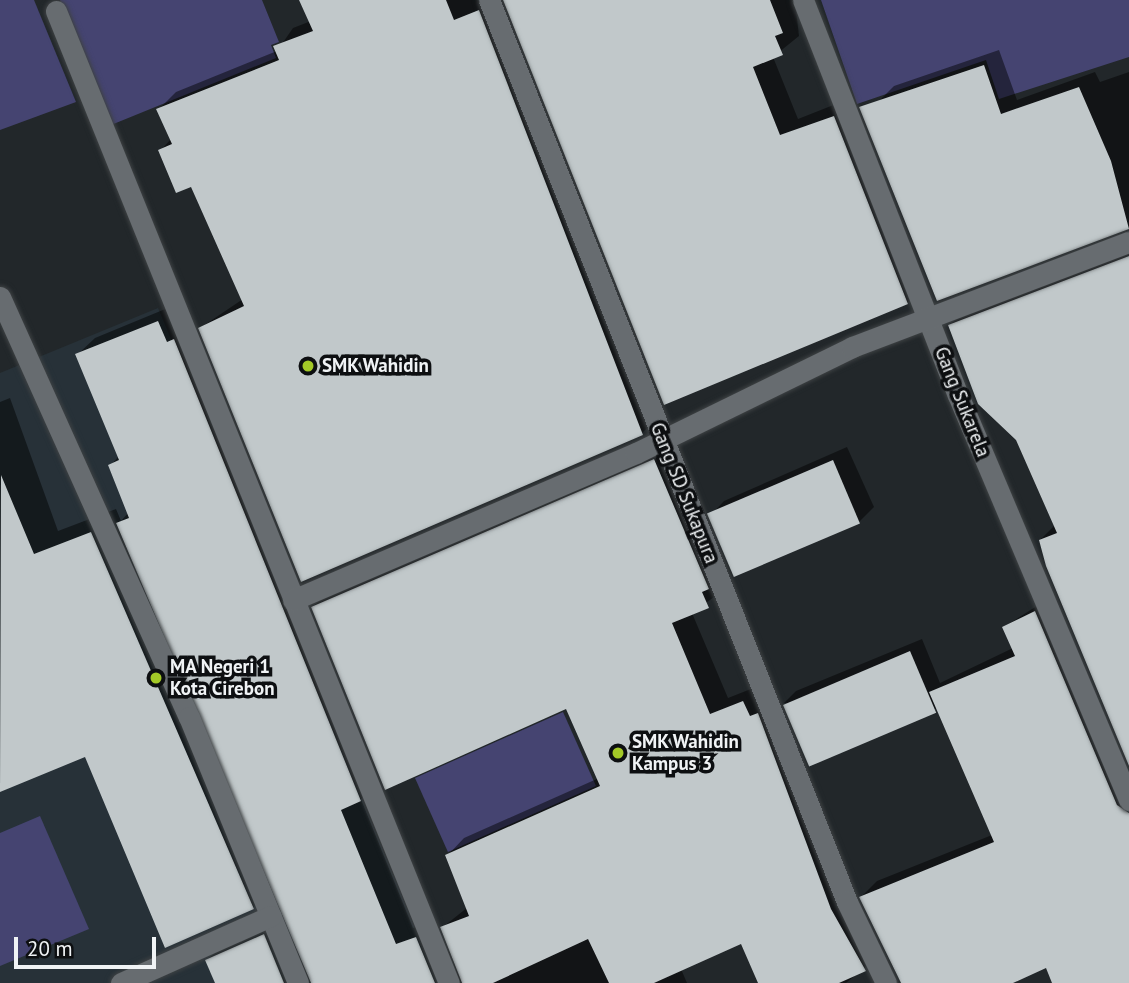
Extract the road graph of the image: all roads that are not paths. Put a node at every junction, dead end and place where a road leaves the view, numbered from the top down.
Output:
1 (489, 0) edge
2 (803, 0) edge
3 (56, 11) dead end
4 (1129, 242) edge
5 (0, 297) edge
6 (929, 320) junction
7 (662, 438) junction
8 (293, 600) junction
9 (1129, 800) edge
10 (271, 916) junction
11 (121, 983) edge
12 (298, 983) edge
13 (449, 983) edge
14 (886, 983) edge

1 - 7 street, Gang SD Sukapura
2 - 6 street, Gang Sukarela
3 - 8 street
4 - 6 street
5 - 10 street
6 - 7 street
6 - 9 street, Gang Sukarela
7 - 8 street
7 - 14 street, Gang SD Sukapura
8 - 13 street
10 - 11 street
10 - 12 street

